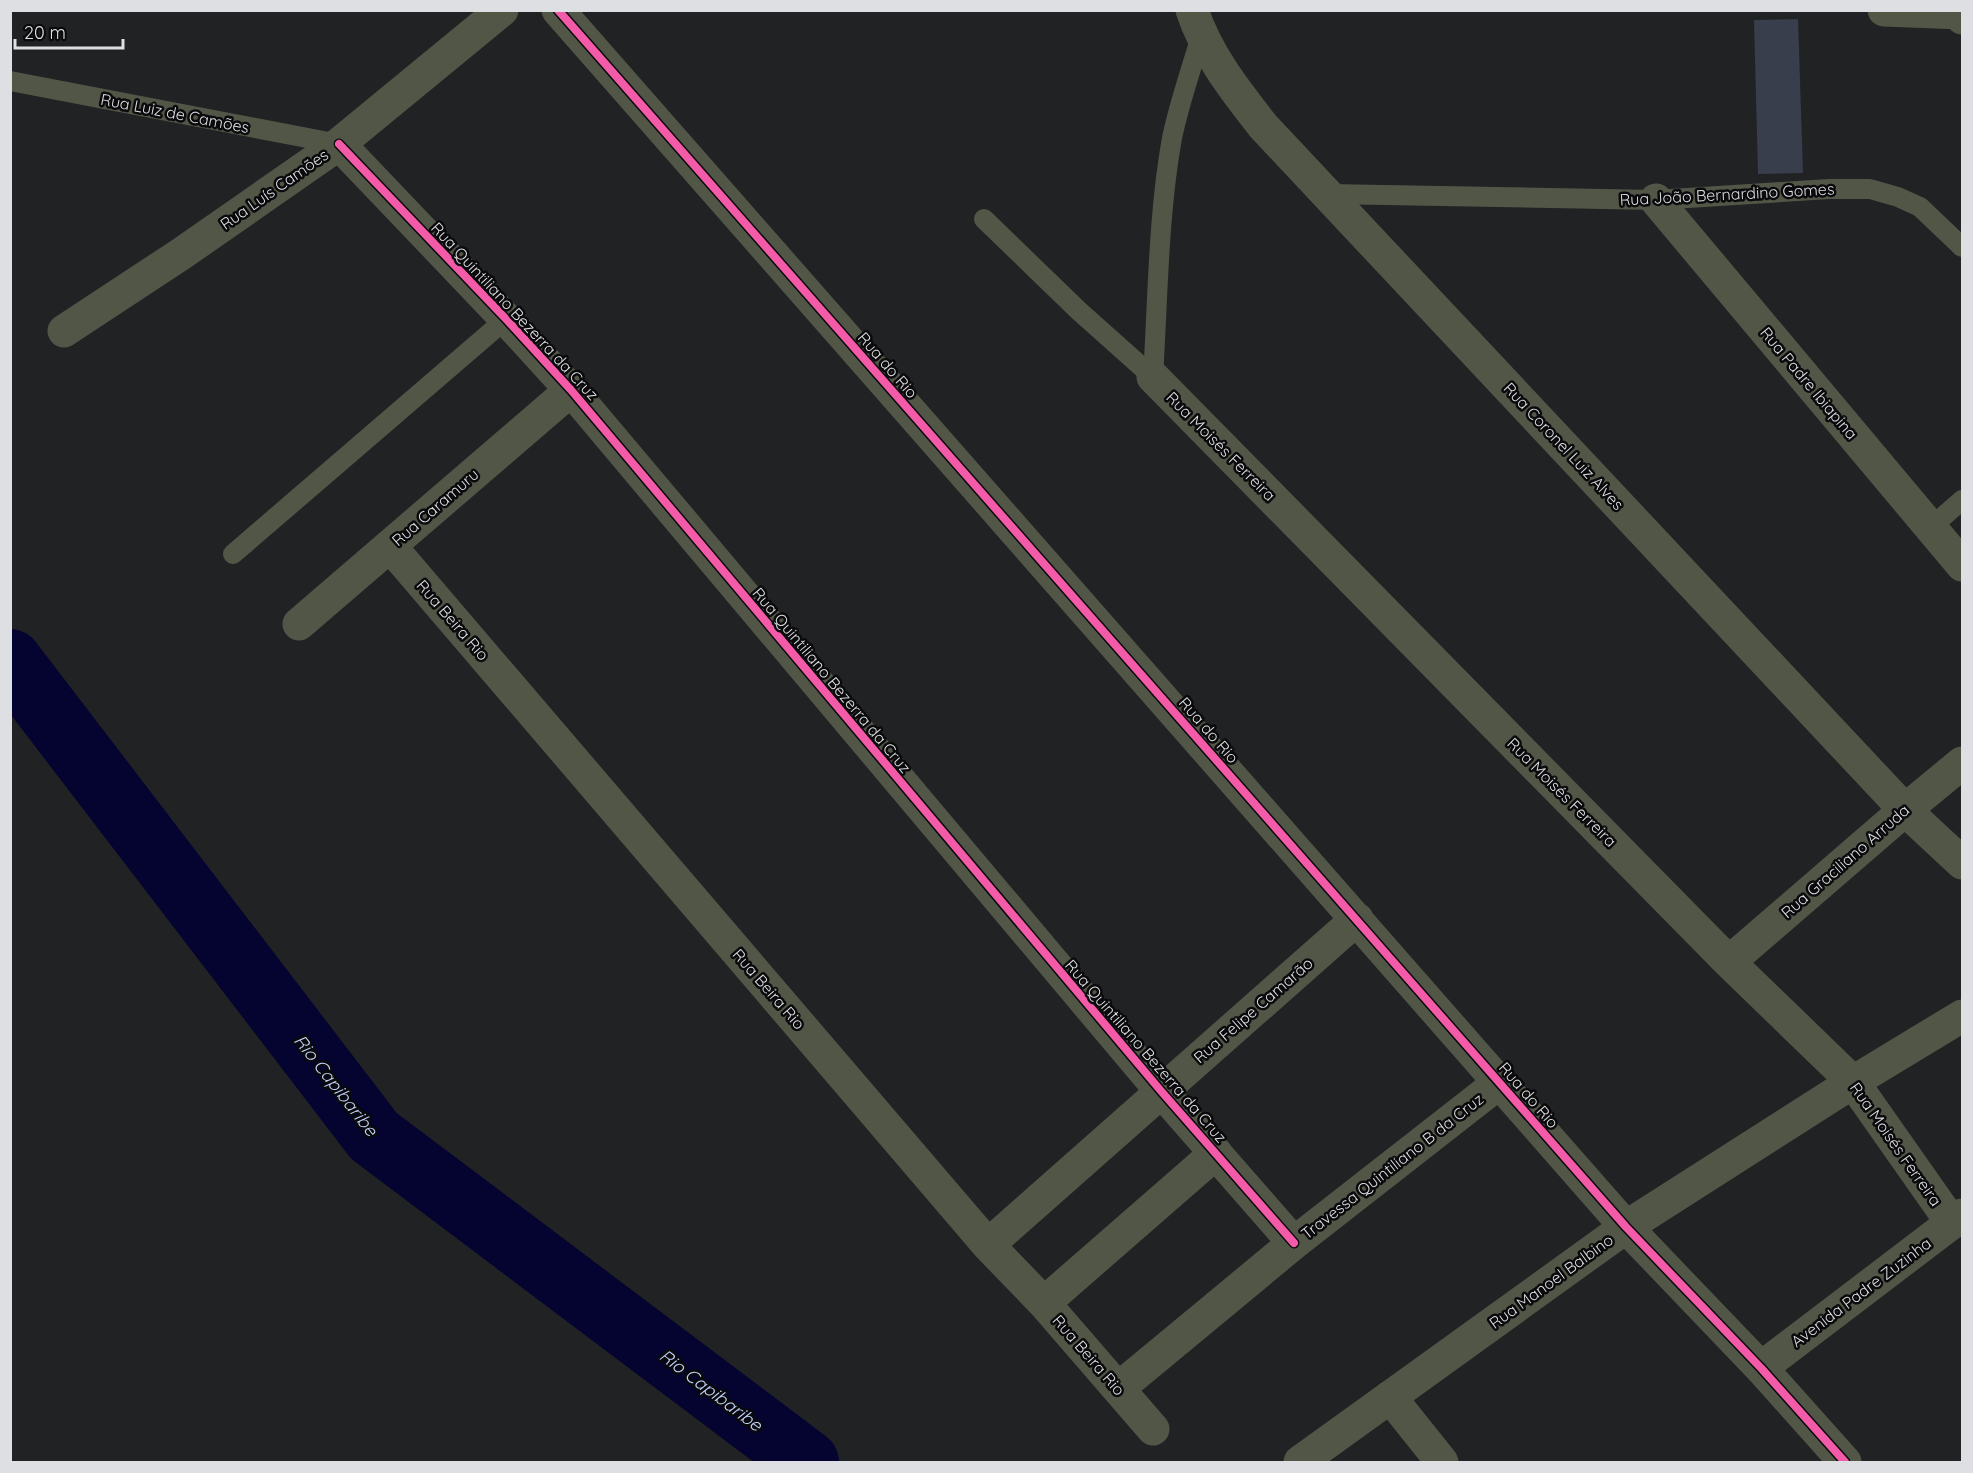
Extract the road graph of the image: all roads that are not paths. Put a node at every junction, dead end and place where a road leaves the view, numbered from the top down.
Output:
1 (558, 10) edge
2 (1884, 10) edge
3 (502, 11) edge
4 (1959, 14) edge
5 (1196, 23) edge
6 (10, 81) edge
7 (339, 144) junction
8 (1328, 194) junction
9 (1656, 200) junction
10 (984, 219) dead end
11 (1962, 247) edge
12 (506, 319) junction
13 (63, 331) dead end
14 (1153, 377) junction
15 (571, 390) junction
16 (1962, 500) edge
17 (1930, 528) junction
18 (390, 546) junction
19 (233, 554) dead end
20 (1962, 565) edge
21 (299, 624) dead end
22 (1962, 763) edge
23 (1905, 810) junction
24 (1962, 863) edge
25 (1357, 919) junction
26 (1729, 962) junction
27 (1962, 1016) edge
28 (1500, 1082) junction
29 (1853, 1082) junction
30 (1161, 1091) junction
31 (1216, 1153) junction
32 (1957, 1219) edge
33 (1626, 1227) junction
34 (1294, 1243) junction
35 (988, 1245) junction
36 (1044, 1303) junction
37 (1761, 1368) junction
38 (1119, 1388) junction
39 (1390, 1397) junction
40 (1153, 1429) dead end
41 (1304, 1459) edge
42 (1442, 1462) edge
43 (1845, 1462) edge

1 - 25 street, Rua do Rio
2 - 4 street
3 - 7 street, Rua Luís Camões
5 - 8 street, Rua Coronel Luiz Alves
5 - 14 lane
6 - 7 lane, Rua Luiz de Camões
7 - 12 street, Rua Quintiliano Bezerra da Cruz
7 - 13 street, Rua Luís Camões
8 - 9 lane, Rua João Bernardino Gomes
8 - 23 street, Rua Coronel Luiz Alves
9 - 11 lane, Rua João Bernardino Gomes
9 - 17 street, Rua Padre Ibiapina
10 - 14 lane
12 - 15 street, Rua Quintiliano Bezerra da Cruz
12 - 19 lane
14 - 26 street, Rua Moisés Ferreira
15 - 18 street, Rua Caramuru
15 - 30 street, Rua Quintiliano Bezerra da Cruz
16 - 17 lane
17 - 20 street, Rua Padre Ibiapina
18 - 21 street, Rua Caramuru
18 - 35 street, Rua Beira Rio
22 - 23 street, Rua Graciliano Arruda
23 - 24 street, Rua Coronel Luiz Alves
23 - 26 street, Rua Graciliano Arruda
25 - 28 street, Rua do Rio
25 - 30 street, Rua Felipe Camarão
26 - 29 street, Rua Moisés Ferreira
27 - 29 street, Rua Manoel Balbino
28 - 33 street, Rua do Rio
28 - 34 street, Travessa Quintiliano B da Cruz
29 - 32 street, Rua Moisés Ferreira
29 - 33 street, Rua Manoel Balbino
30 - 31 street, Rua Quintiliano Bezerra da Cruz
30 - 35 street, Rua Felipe Camarão
31 - 34 street, Rua Quintiliano Bezerra da Cruz
31 - 36 street
32 - 37 street, Avenida Padre Zuzinha
33 - 37 street, Rua do Rio
33 - 39 street, Rua Manoel Balbino
34 - 38 street, Travessa Quintiliano B da Cruz
35 - 36 street, Rua Beira Rio
36 - 38 street, Rua Beira Rio
37 - 43 street, Rua do Rio
38 - 40 street, Rua Beira Rio
39 - 41 street, Rua Manoel Balbino
39 - 42 street

